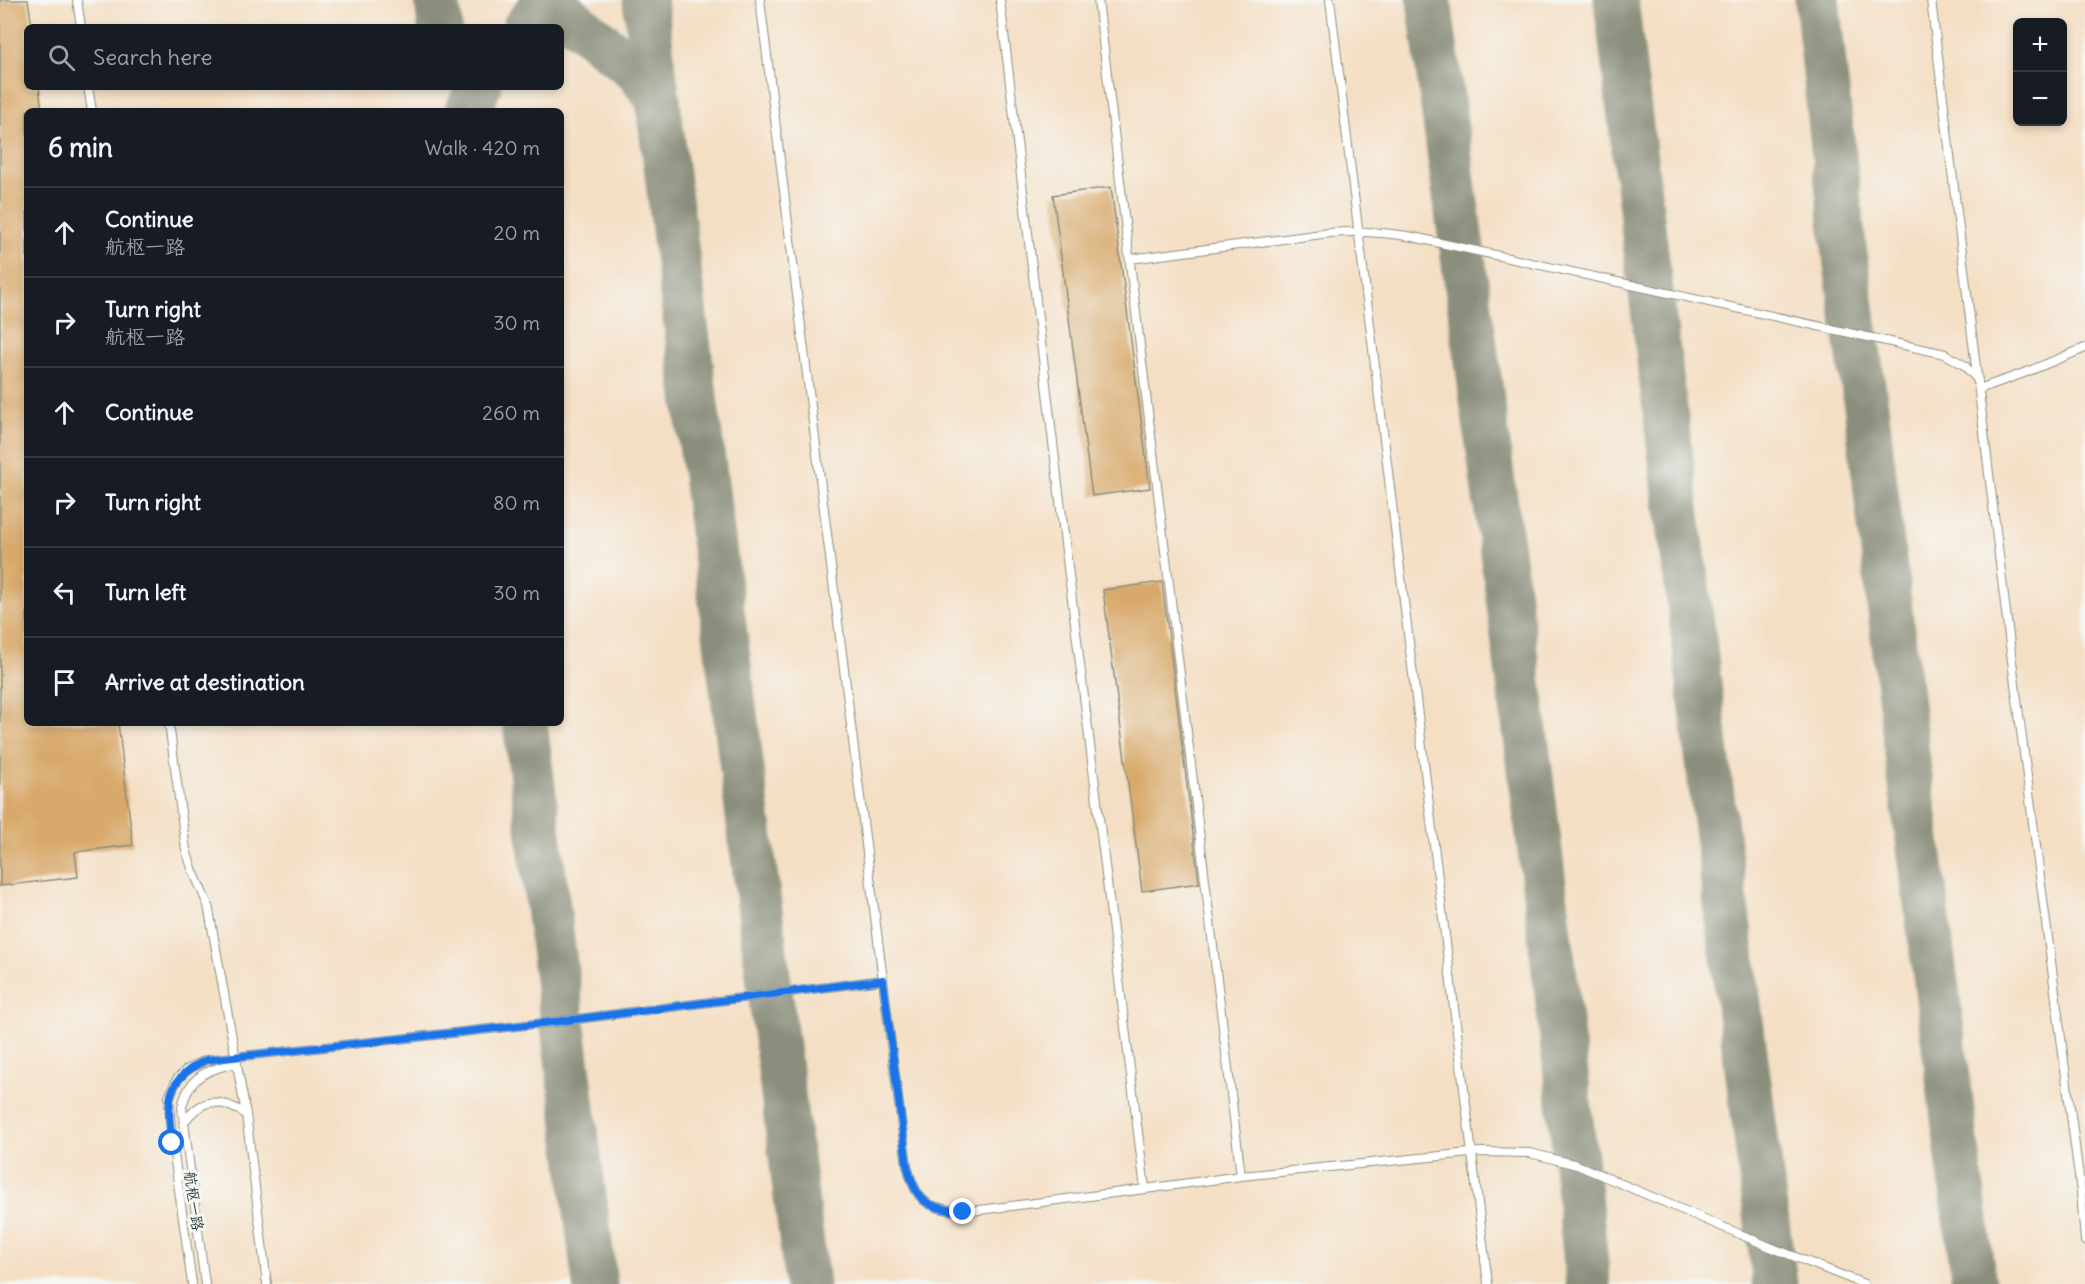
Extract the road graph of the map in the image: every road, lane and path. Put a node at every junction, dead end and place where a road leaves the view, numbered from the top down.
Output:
1 (78, 0) edge
2 (760, 0) edge
3 (1000, 0) edge
4 (1098, 0) edge
5 (1330, 0) edge
6 (1931, 0) edge
7 (81, 24) edge
8 (88, 90) edge
9 (92, 108) edge
10 (1358, 231) junction
11 (1130, 258) junction
12 (2085, 348) edge
13 (1979, 384) junction
14 (169, 726) edge
15 (883, 980) junction
16 (236, 1059) junction
17 (246, 1114) junction
18 (183, 1124) junction
19 (1471, 1153) junction
20 (1241, 1176) junction
21 (1145, 1189) junction
22 (2085, 1241) edge
23 (192, 1284) edge
24 (205, 1284) edge
25 (267, 1284) edge
26 (1488, 1284) edge
27 (1864, 1284) edge

1 - 7 lane
2 - 15 lane
3 - 21 lane
4 - 11 lane
5 - 10 lane
6 - 13 lane
8 - 9 lane
10 - 11 lane
10 - 13 lane
10 - 19 lane
11 - 20 lane
12 - 13 lane
13 - 22 lane
14 - 16 lane
15 - 16 lane
15 - 21 lane
16 - 17 lane
16 - 18 lane, 航枢一路
16 - 23 lane, 航枢一路
17 - 18 lane
17 - 25 lane
18 - 24 lane, 航枢一路
19 - 20 lane
19 - 26 lane
19 - 27 lane
20 - 21 lane

